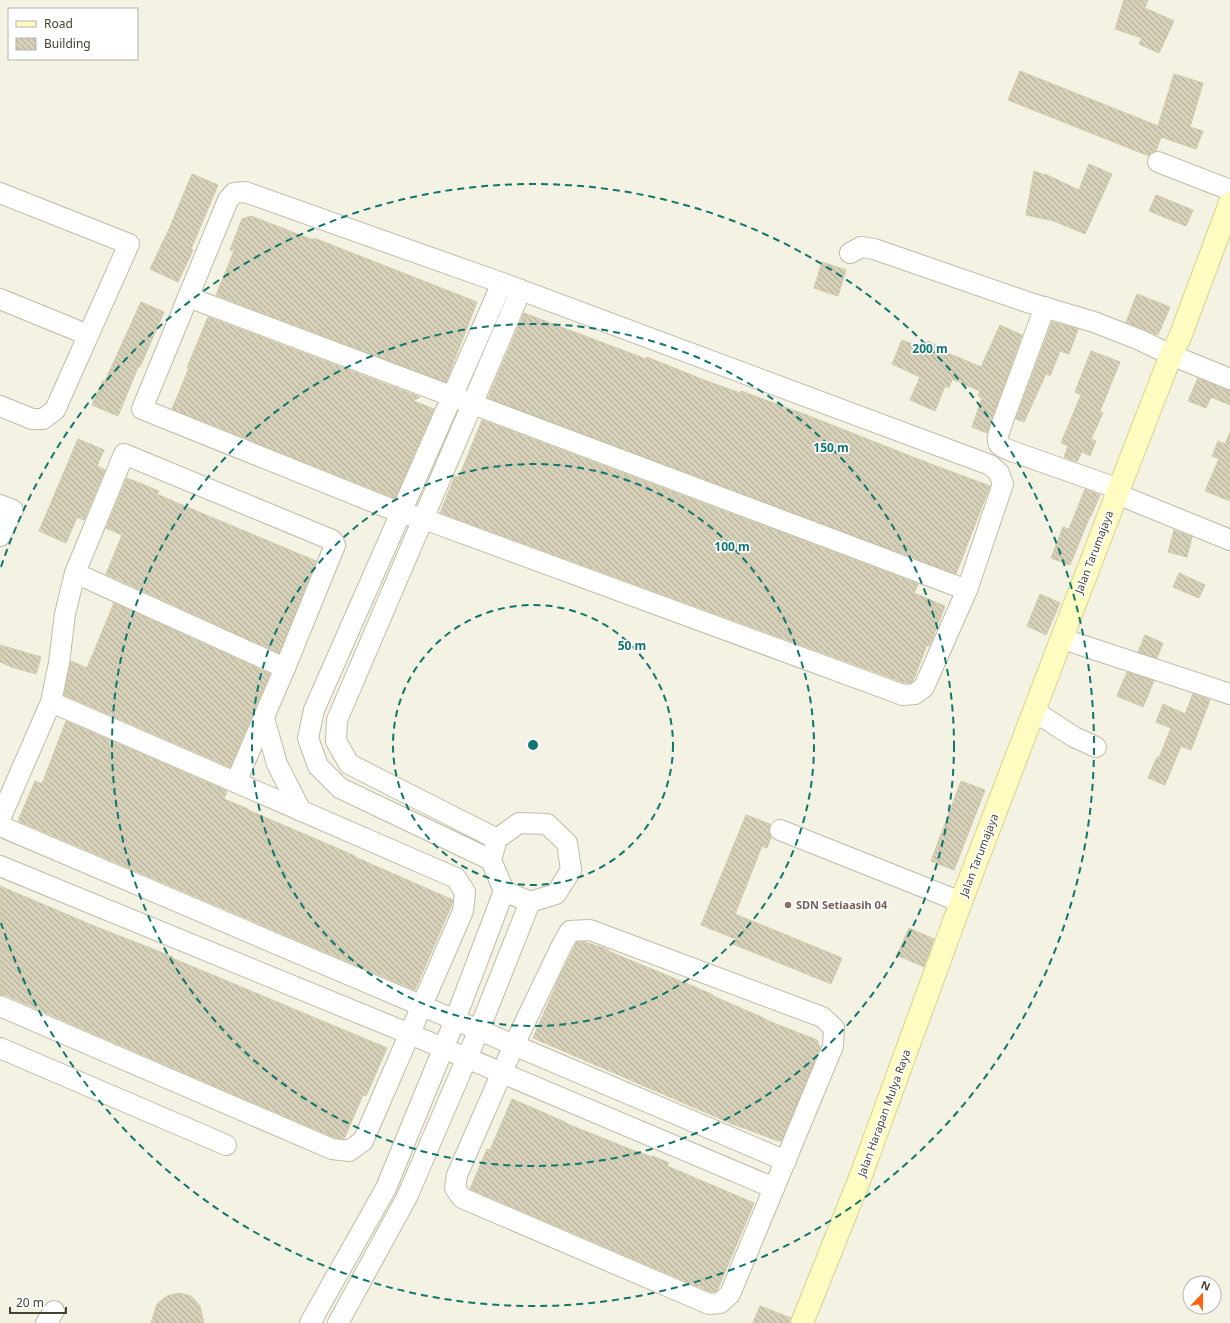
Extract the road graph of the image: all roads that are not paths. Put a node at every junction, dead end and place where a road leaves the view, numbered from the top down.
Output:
1 (1158, 162) dead end
2 (1230, 190) edge
3 (0, 193) edge
4 (1230, 203) edge
5 (850, 253) dead end
6 (502, 283) junction
7 (521, 290) junction
8 (188, 297) junction
9 (0, 299) edge
10 (1045, 307) junction
11 (88, 334) junction
12 (1173, 356) junction
13 (1230, 379) edge
14 (452, 396) junction
15 (472, 404) junction
16 (0, 406) edge
17 (1123, 495) junction
18 (6, 507) edge
19 (401, 512) junction
20 (424, 519) junction
21 (0, 536) edge
22 (1230, 540) edge
23 (75, 573) junction
24 (967, 590) junction
25 (1065, 641) junction
26 (285, 668) junction
27 (1230, 694) edge
28 (51, 702) junction
29 (1042, 716) junction
30 (264, 718) junction
31 (1096, 747) dead end
32 (236, 782) junction
33 (301, 811) junction
34 (0, 819) edge
35 (0, 826) edge
36 (780, 830) dead end
37 (497, 839) junction
38 (491, 860) junction
39 (0, 866) edge
40 (504, 891) junction
41 (530, 902) junction
42 (962, 902) junction
43 (0, 1006) edge
44 (422, 1006) junction
45 (455, 1020) junction
46 (479, 1030) junction
47 (410, 1034) junction
48 (514, 1045) junction
49 (0, 1048) edge
50 (444, 1048) junction
51 (467, 1058) junction
52 (502, 1072) junction
53 (226, 1145) dead end
54 (786, 1160) junction
55 (386, 1188) junction
56 (774, 1188) junction
57 (407, 1197) junction
58 (310, 1323) edge
59 (338, 1323) edge
60 (802, 1323) edge

1 - 2 street
3 - 11 street
4 - 12 street, Jalan Tarumajaya
5 - 10 street
6 - 7 street
6 - 8 street
6 - 14 street
7 - 15 street
7 - 24 street
8 - 14 street
8 - 19 street
9 - 11 street
10 - 12 street
10 - 17 street
11 - 16 street
12 - 13 street
12 - 17 street, Jalan Tarumajaya
14 - 15 street
14 - 19 street
15 - 20 street
15 - 24 street
17 - 22 street
17 - 25 street, Jalan Tarumajaya
18 - 21 street
19 - 20 street
19 - 38 street
20 - 24 street
20 - 37 street
23 - 26 street
23 - 26 street
23 - 28 street
25 - 27 street
25 - 29 street, Jalan Tarumajaya
26 - 30 street
28 - 32 street
28 - 34 street
29 - 31 street
29 - 42 street, Jalan Tarumajaya
30 - 32 street
30 - 33 street
32 - 33 street
33 - 44 street
35 - 44 street
36 - 42 street
37 - 38 street
37 - 41 street
38 - 40 street
39 - 47 street
40 - 41 street
40 - 45 street
41 - 46 street
42 - 60 street, Jalan Harapan Mulya Raya
43 - 47 street
44 - 45 street
44 - 47 street
45 - 46 street
45 - 50 street
46 - 48 street
46 - 51 street
47 - 50 street
48 - 52 street
48 - 54 street
48 - 54 street
49 - 53 street
50 - 51 street
50 - 55 street
51 - 52 street
51 - 57 street
52 - 56 street
52 - 56 street
54 - 56 street
55 - 57 street
55 - 58 street
57 - 59 street

